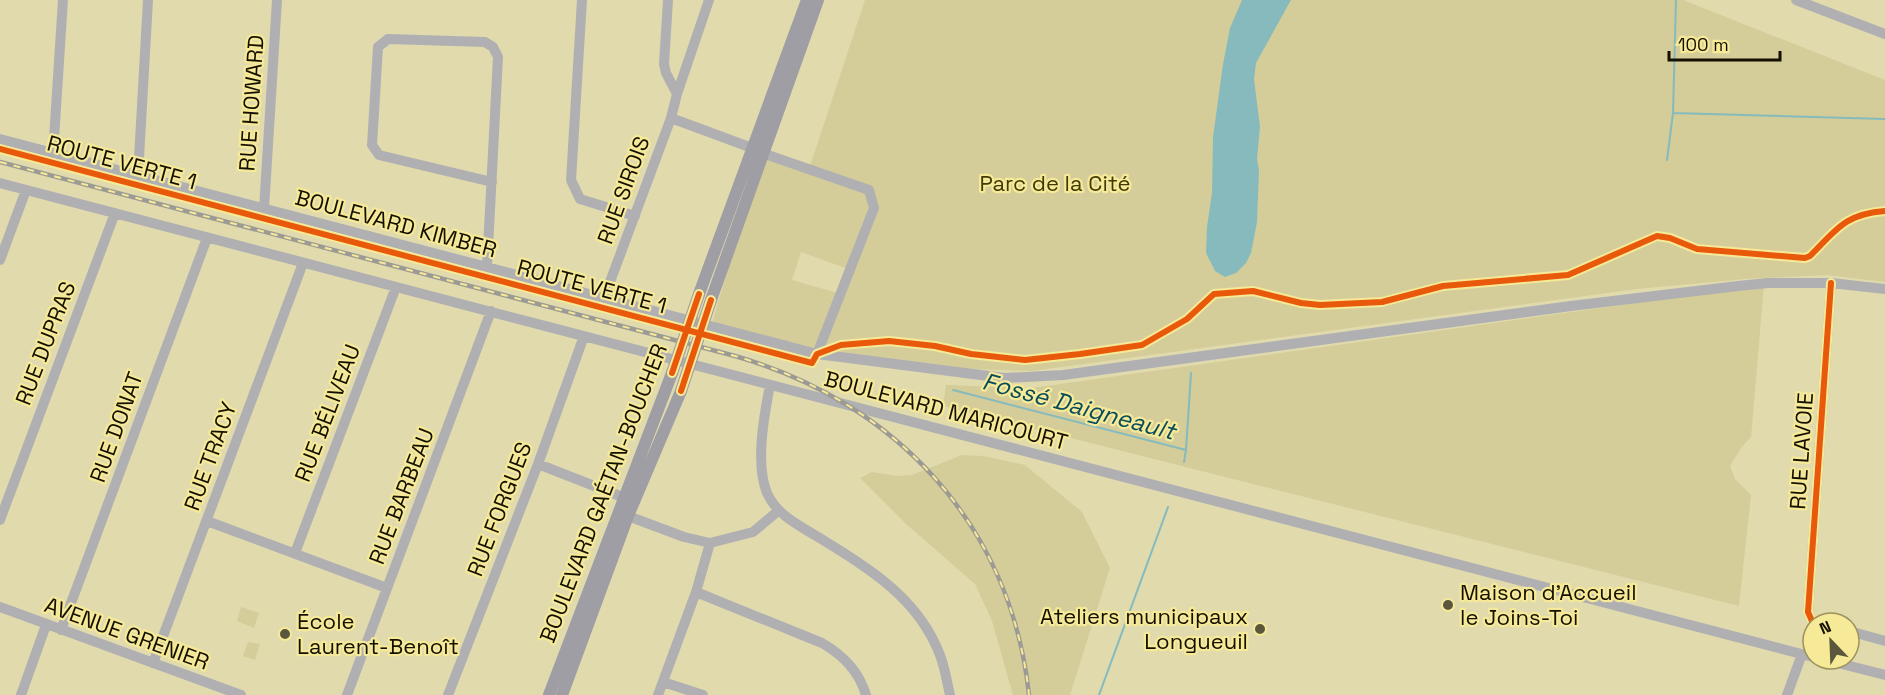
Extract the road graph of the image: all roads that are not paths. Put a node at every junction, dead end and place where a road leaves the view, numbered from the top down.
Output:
1 (63, 0) edge
2 (148, 0) edge
3 (277, 0) edge
4 (582, 0) edge
5 (668, 0) edge
6 (807, 0) edge
7 (818, 0) edge
8 (1796, 0) edge
9 (706, 1) edge
10 (1885, 34) edge
11 (677, 94) junction
12 (670, 118) junction
13 (0, 140) edge
14 (757, 151) junction
15 (54, 153) junction
16 (138, 176) junction
17 (492, 182) junction
18 (0, 183) edge
19 (26, 190) junction
20 (264, 209) junction
21 (115, 213) junction
22 (635, 216) junction
23 (207, 238) junction
24 (0, 260) edge
25 (303, 263) junction
26 (487, 267) junction
27 (712, 277) junction
28 (1831, 283) junction
29 (396, 287) junction
30 (1885, 288) edge
31 (604, 298) junction
32 (491, 311) junction
33 (584, 336) junction
34 (817, 354) junction
35 (770, 385) junction
36 (538, 464) junction
37 (625, 498) junction
38 (778, 511) junction
39 (628, 516) junction
40 (0, 520) edge
41 (207, 522) junction
42 (710, 543) junction
43 (295, 553) junction
44 (387, 588) junction
45 (696, 592) junction
46 (0, 607) edge
47 (1808, 611) edge
48 (46, 625) junction
49 (61, 630) junction
50 (1861, 634) edge
51 (1885, 640) edge
52 (1801, 653) edge
53 (153, 663) junction
54 (1801, 668) edge
55 (1861, 669) edge
56 (1885, 675) edge
57 (663, 682) junction
58 (21, 695) edge
59 (242, 695) edge
60 (347, 695) edge
61 (448, 695) edge
62 (549, 695) edge
63 (562, 695) edge
64 (658, 695) edge
65 (703, 695) edge
66 (866, 695) edge
67 (950, 695) edge
68 (1787, 695) edge

1 - 15 street
2 - 16 street
3 - 20 street, RUE HOWARD
4 - 22 street
5 - 11 street
6 - 14 main road, BOULEVARD GAÉTAN-BOUCHER
7 - 14 main road, BOULEVARD GAÉTAN-BOUCHER
8 - 10 street
9 - 11 street, RUE SIROIS
11 - 12 street, RUE SIROIS
12 - 14 street
12 - 22 street, RUE SIROIS
13 - 15 street, BOULEVARD KIMBER
14 - 27 main road, BOULEVARD GAÉTAN-BOUCHER
14 - 34 street
15 - 16 street, BOULEVARD KIMBER
16 - 20 street, BOULEVARD KIMBER
17 - 17 street
17 - 26 street
18 - 19 street, BOULEVARD MARICOURT
19 - 21 street, BOULEVARD MARICOURT
19 - 24 street
20 - 26 street, BOULEVARD KIMBER
21 - 23 street, BOULEVARD MARICOURT
21 - 40 street, RUE DUPRAS
22 - 31 street, RUE SIROIS
23 - 25 street, BOULEVARD MARICOURT
23 - 49 street, RUE DONAT
25 - 29 street, BOULEVARD MARICOURT
25 - 41 street, RUE TRACY
26 - 31 street, BOULEVARD KIMBER
27 - 37 main road, BOULEVARD GAÉTAN-BOUCHER, bridge
27 - 39 main road, BOULEVARD GAÉTAN-BOUCHER, bridge
28 - 30 street, BOULEVARD KIMBER
28 - 34 street, BOULEVARD KIMBER
28 - 47 street, RUE LAVOIE
29 - 32 street, BOULEVARD MARICOURT
29 - 43 street, RUE BÉLIVEAU
31 - 34 street, BOULEVARD KIMBER
32 - 33 street, BOULEVARD MARICOURT
32 - 44 street, RUE BARBEAU
33 - 35 street, BOULEVARD MARICOURT
33 - 36 street, RUE FORGUES
35 - 38 street
35 - 52 street, BOULEVARD MARICOURT
36 - 37 street
36 - 61 street, RUE FORGUES
37 - 62 main road, BOULEVARD GAÉTAN-BOUCHER
38 - 42 street
38 - 67 street
39 - 42 street
39 - 63 main road, BOULEVARD GAÉTAN-BOUCHER
41 - 43 street
41 - 53 street, RUE TRACY
42 - 45 street
43 - 44 street
44 - 60 street, RUE BARBEAU
45 - 57 street
45 - 66 street
46 - 48 street, AVENUE GRENIER
48 - 49 street, AVENUE GRENIER
48 - 58 street
49 - 53 street, AVENUE GRENIER
50 - 51 street
53 - 59 street, AVENUE GRENIER
54 - 68 street
55 - 56 street
57 - 64 street
57 - 65 street

